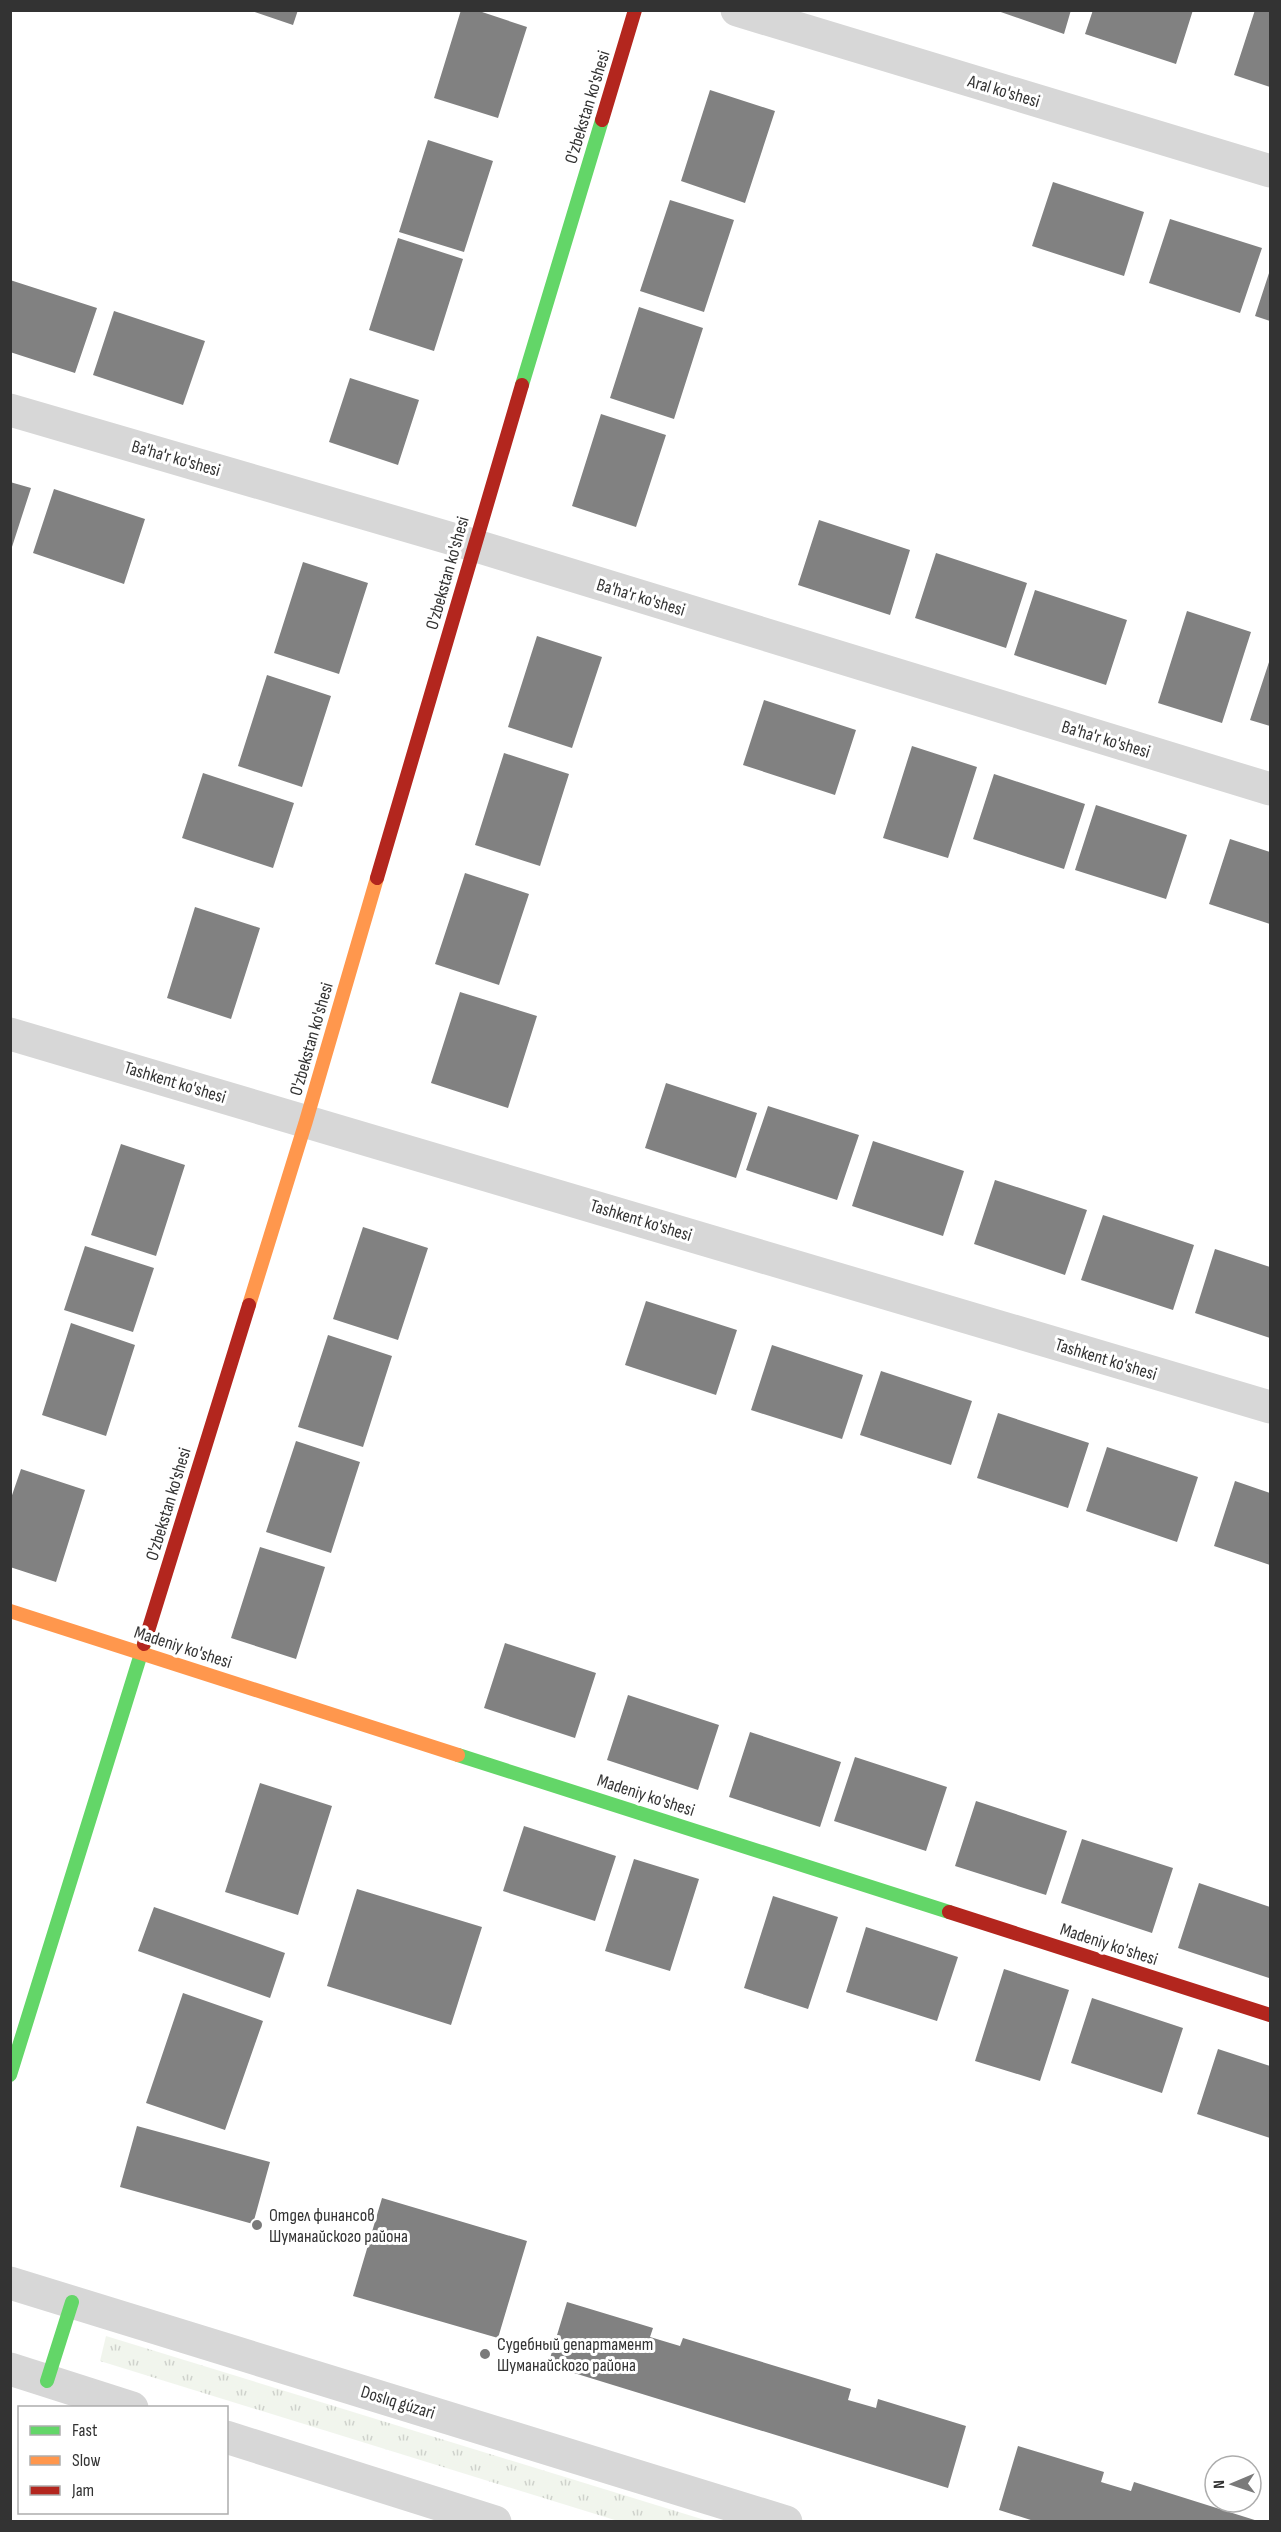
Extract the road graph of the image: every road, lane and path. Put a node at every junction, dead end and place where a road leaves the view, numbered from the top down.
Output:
1 (635, 10) edge
2 (737, 10) edge
3 (1270, 171) edge
4 (10, 410) edge
5 (473, 545) junction
6 (1270, 789) edge
7 (10, 1034) edge
8 (306, 1121) junction
9 (1270, 1407) edge
10 (10, 1611) edge
11 (141, 1652) junction
12 (1270, 2015) edge
13 (10, 2075) edge
14 (10, 2283) edge
15 (72, 2302) junction
16 (10, 2369) edge
17 (47, 2381) junction
18 (126, 2406) edge
19 (228, 2438) edge
20 (495, 2522) edge
21 (786, 2522) edge

1 - 5 main road, O'zbekstan ko'shesi
2 - 3 street, Aral ko'shesi
4 - 5 street, Ba'ha'r ko'shesi
5 - 6 street, Ba'ha'r ko'shesi
5 - 8 main road, O'zbekstan ko'shesi
7 - 8 street, Tashkent ko'shesi
8 - 9 street, Tashkent ko'shesi
8 - 11 main road, O'zbekstan ko'shesi
10 - 11 main road, Madeniy ko'shesi
11 - 12 main road, Madeniy ko'shesi
11 - 13 main road, O'zbekstan ko'shesi
14 - 15 street, Doslıq gúzari
15 - 17 main road
15 - 21 street, Doslıq gúzari
16 - 17 street
17 - 18 street
19 - 20 street

